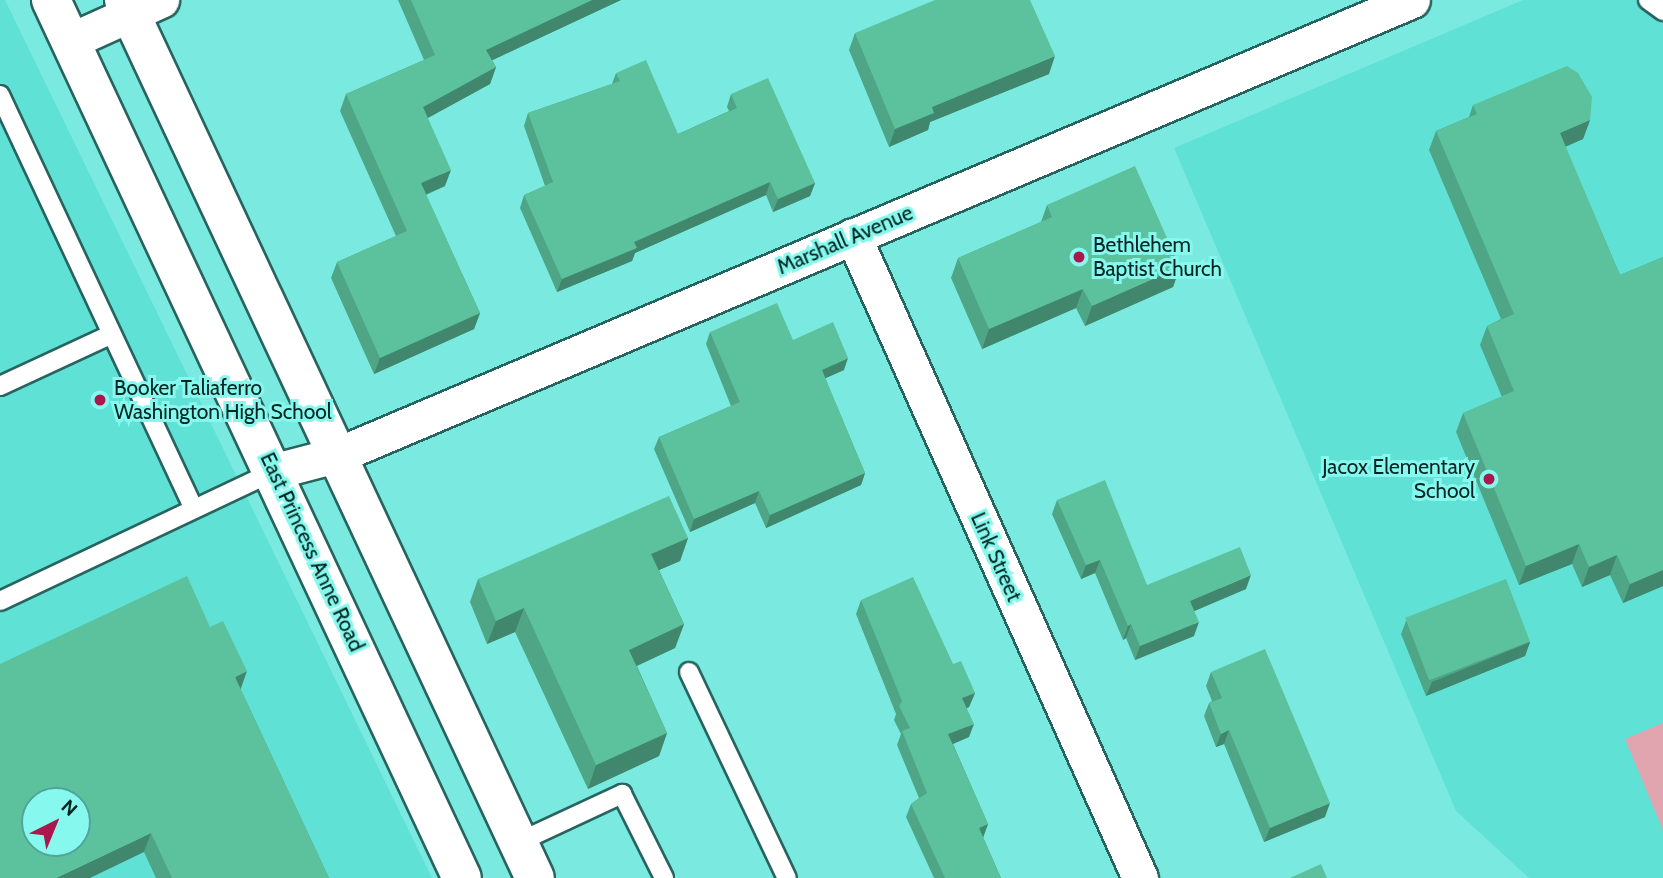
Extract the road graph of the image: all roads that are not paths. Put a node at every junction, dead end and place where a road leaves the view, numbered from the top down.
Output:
1 (51, 0) edge
2 (1412, 0) edge
3 (1648, 0) edge
4 (139, 4) edge
5 (1663, 11) edge
6 (70, 41) junction
7 (0, 95) edge
8 (853, 236) junction
9 (112, 334) junction
10 (0, 386) edge
11 (340, 454) junction
12 (275, 471) junction
13 (194, 509) junction
14 (0, 601) edge
15 (689, 672) dead end
16 (519, 842) junction
17 (462, 878) edge
18 (535, 878) edge
19 (664, 878) edge
20 (787, 878) edge
21 (1140, 878) edge

1 - 6 main road, East Princess Anne Road
2 - 8 street, Marshall Avenue
3 - 5 lane
4 - 6 street
4 - 11 main road
6 - 12 main road, East Princess Anne Road
7 - 9 lane
8 - 11 street, Marshall Avenue
8 - 21 street, Link Street
9 - 10 lane
9 - 13 lane
11 - 12 street, Marshall Avenue
11 - 16 main road
12 - 13 lane
12 - 17 main road, East Princess Anne Road
13 - 14 lane
15 - 20 lane
16 - 18 main road
16 - 19 lane

